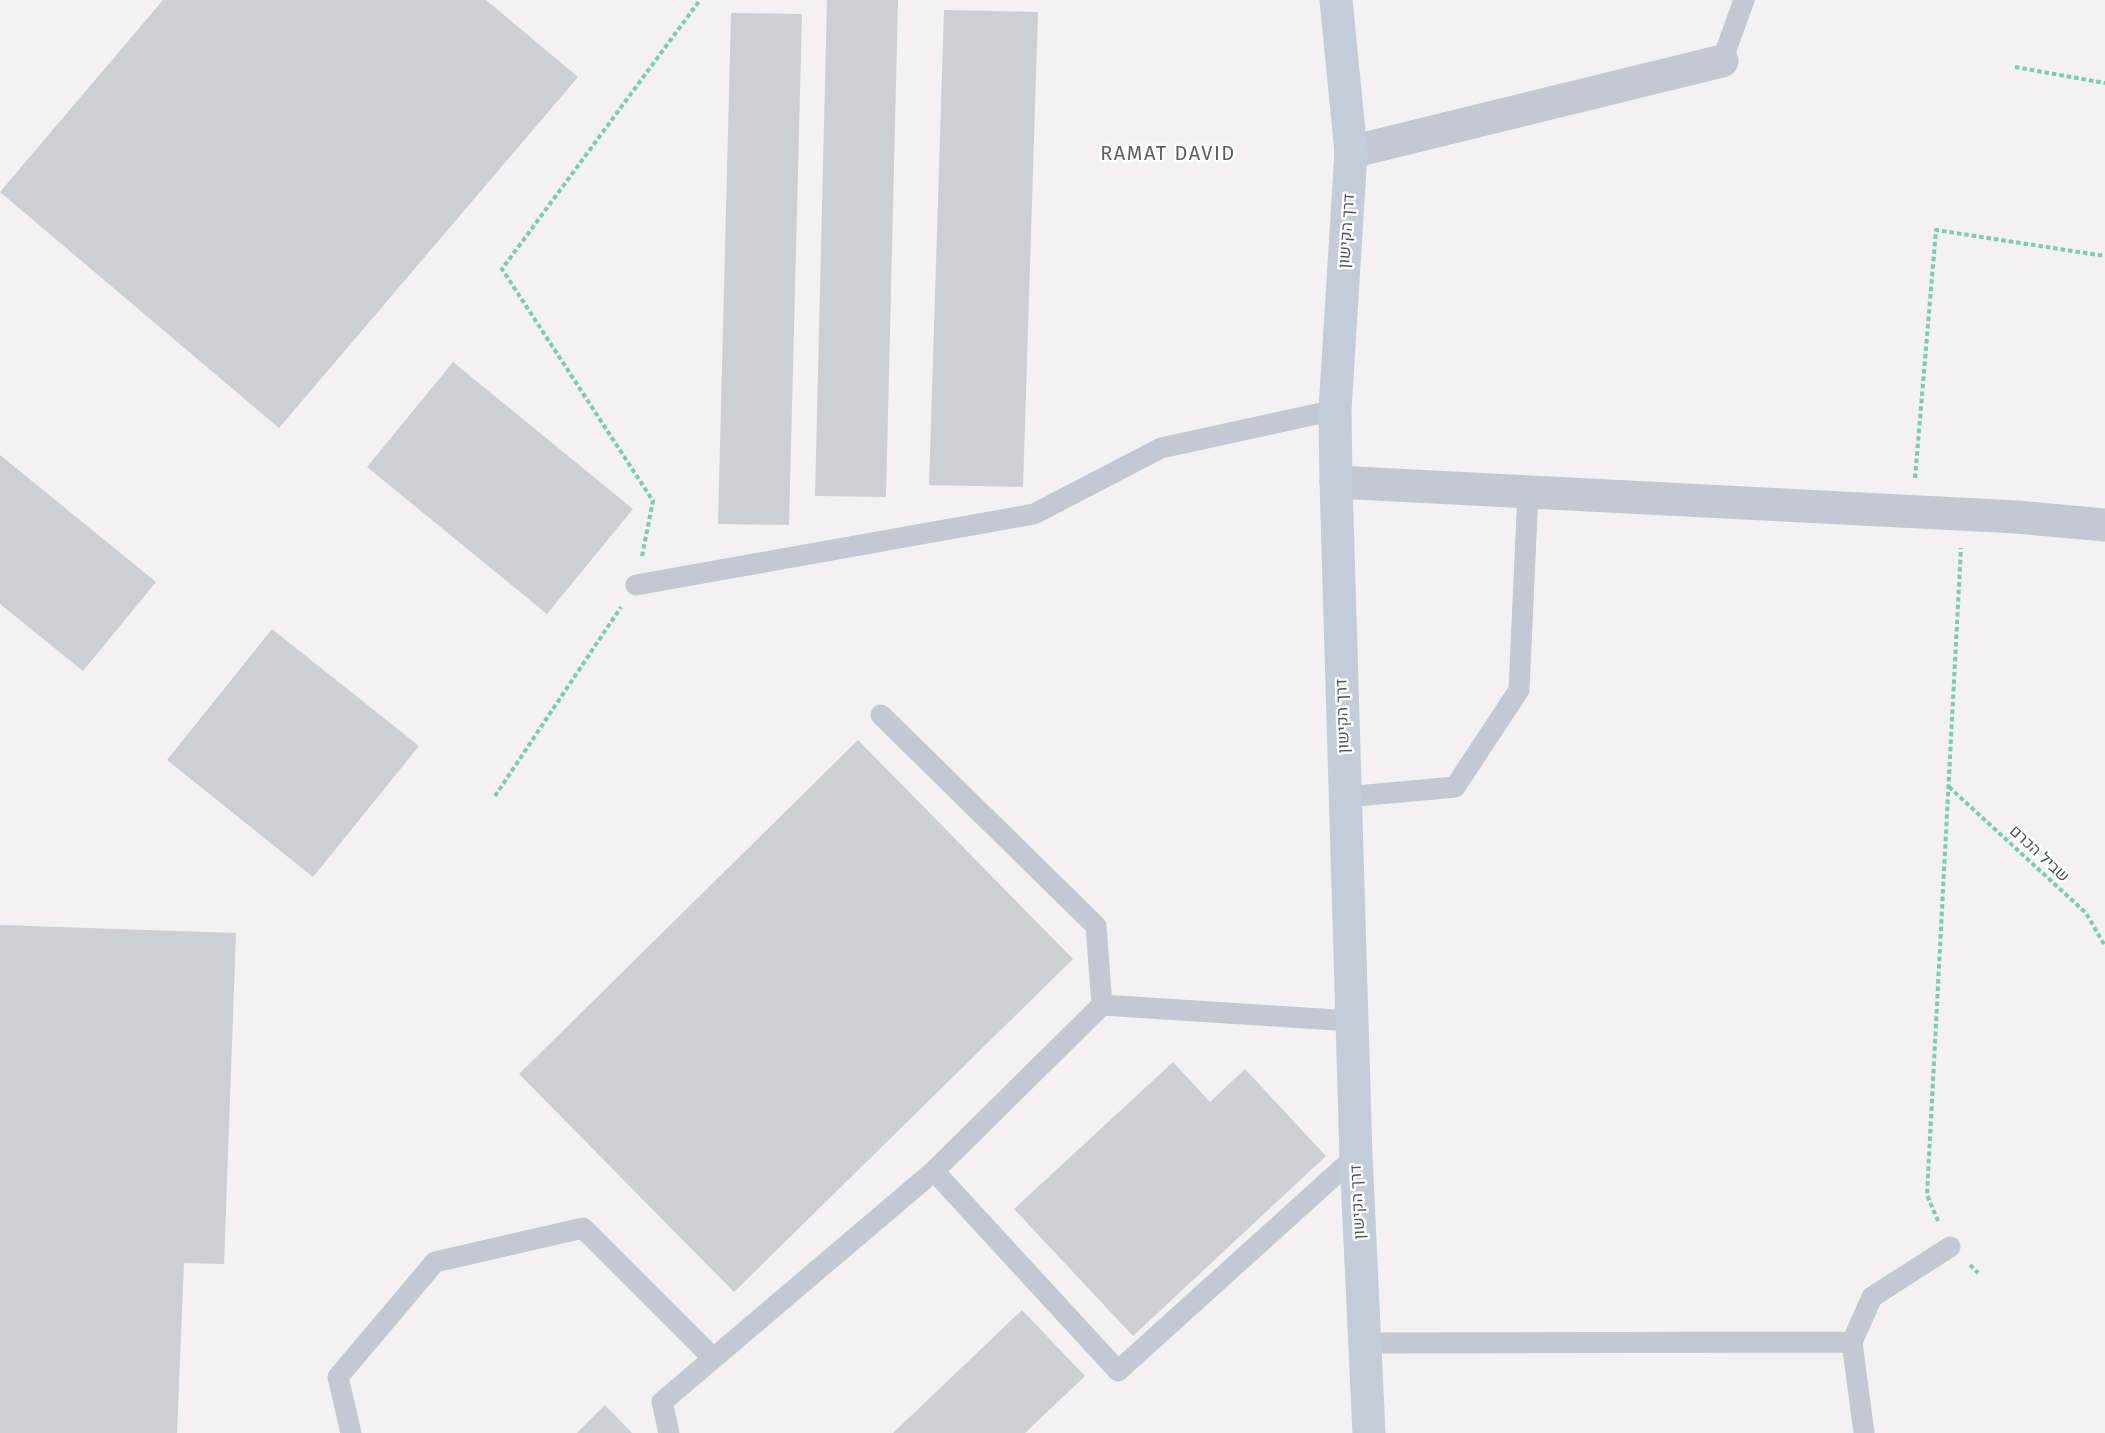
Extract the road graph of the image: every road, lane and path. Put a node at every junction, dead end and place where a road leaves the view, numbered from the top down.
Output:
1 (700, 0) edge
2 (1336, 0) edge
3 (1744, 0) edge
4 (1722, 61) joint
5 (2015, 67) dead end
6 (2105, 83) edge
7 (1351, 152) junction
8 (2105, 256) edge
9 (1335, 410) junction
10 (1336, 482) junction
11 (1528, 492) junction
12 (1912, 512) junction
13 (1962, 514) junction
14 (2105, 525) edge
15 (636, 585) junction
16 (881, 715) dead end
17 (1948, 786) junction
18 (495, 796) dead end
19 (1346, 797) junction
20 (2105, 946) edge
21 (1102, 1005) junction
22 (1352, 1021) junction
23 (1356, 1156) junction
24 (933, 1171) junction
25 (1950, 1247) junction
26 (1978, 1273) dead end
27 (1852, 1342) junction
28 (1365, 1344) junction
29 (714, 1358) junction
30 (351, 1433) edge
31 (669, 1433) edge
32 (1369, 1433) edge
33 (1864, 1433) edge

1 - 15 path
2 - 7 street, דרך הקישון
3 - 4 lane
4 - 7 street
5 - 6 path
7 - 9 street, דרך הקישון
8 - 12 path
9 - 10 street, דרך הקישון
9 - 15 lane
10 - 11 street
10 - 19 street, דרך הקישון
11 - 12 street
11 - 19 lane
12 - 13 street
13 - 14 street
13 - 17 path
15 - 18 path
16 - 21 lane
17 - 20 path, שביל הכרם
17 - 25 path
19 - 22 street, דרך הקישון
21 - 22 lane
21 - 24 lane
22 - 23 street, דרך הקישון
23 - 24 lane
23 - 28 street, דרך הקישון
24 - 29 lane
25 - 26 path
25 - 27 lane
27 - 28 lane
27 - 33 lane
28 - 32 street, דרך הקישון
29 - 30 lane
29 - 31 lane

